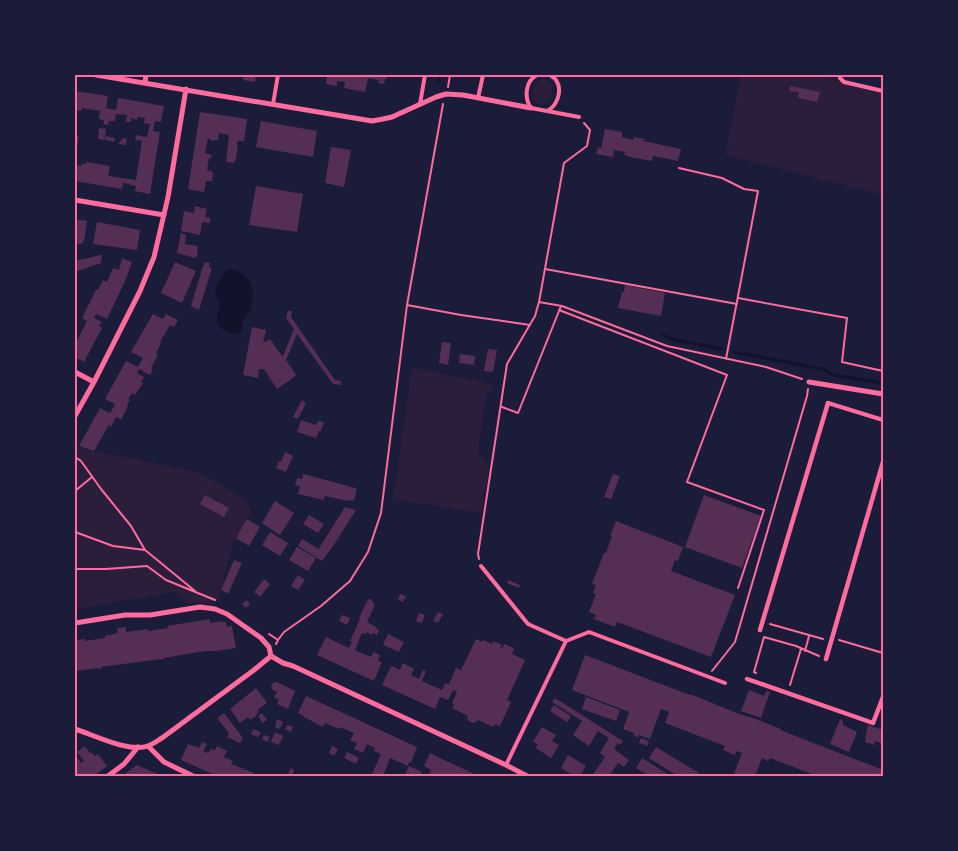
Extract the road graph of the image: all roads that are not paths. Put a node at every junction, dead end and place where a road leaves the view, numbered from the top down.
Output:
1 (96, 75) edge
2 (146, 75) edge
3 (278, 75) edge
4 (425, 75) edge
5 (483, 75) edge
6 (550, 75) edge
7 (840, 75) edge
8 (534, 76) edge
9 (145, 84) junction
10 (186, 89) junction
11 (883, 91) edge
12 (478, 98) junction
13 (273, 104) junction
14 (420, 104) junction
15 (531, 108) junction
16 (548, 111) junction
17 (579, 117) road end
18 (75, 200) edge
19 (164, 215) junction
20 (75, 372) edge
21 (94, 382) junction
22 (809, 382) road end
23 (883, 394) edge
24 (828, 403) joint
25 (75, 416) edge
26 (883, 420) edge
27 (883, 462) edge
28 (481, 566) road end
29 (75, 622) edge
30 (760, 630) dead end
31 (566, 641) junction
32 (271, 656) junction
33 (826, 659) road end
34 (747, 679) dead end
35 (725, 682) dead end
36 (883, 698) edge
37 (75, 729) edge
38 (148, 746) junction
39 (138, 748) junction
40 (506, 765) junction
41 (108, 776) edge
42 (193, 776) edge
43 (527, 776) edge

1 - 9 street
2 - 9 street
3 - 13 lane
4 - 14 lane
5 - 12 lane
6 - 16 lane
7 - 11 lane
8 - 15 lane
9 - 10 street
10 - 13 street
10 - 19 street
12 - 14 street
12 - 15 street
13 - 14 street
15 - 16 lane
16 - 17 lane
18 - 19 street
19 - 21 street
20 - 21 street
21 - 25 street
22 - 23 street
24 - 26 lane
24 - 30 street
27 - 33 street
28 - 31 lane
29 - 32 street
31 - 35 lane
31 - 40 lane
32 - 38 street
32 - 40 street
34 - 36 street
37 - 39 street
38 - 39 street
38 - 42 street
39 - 41 street
40 - 43 street

